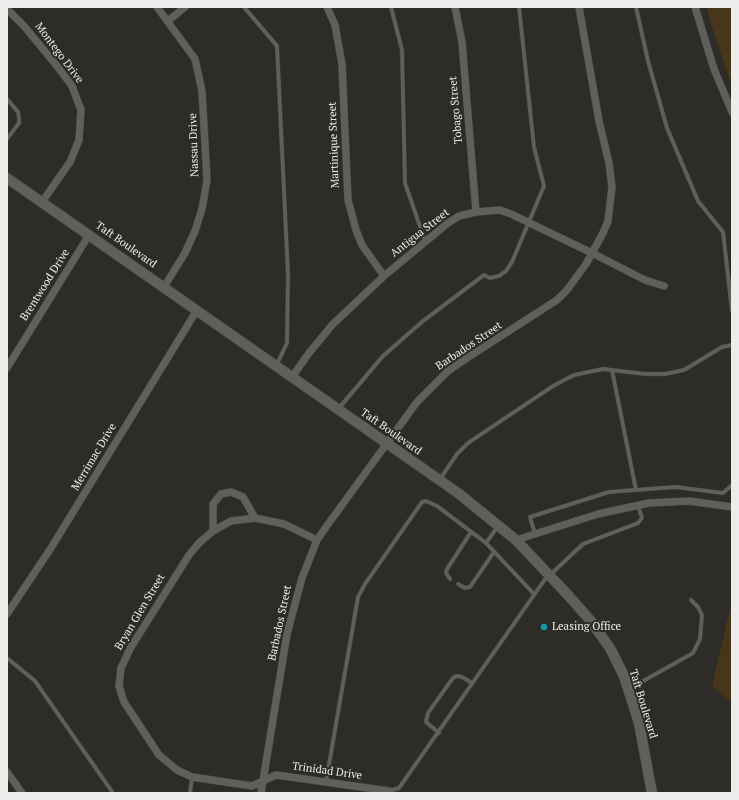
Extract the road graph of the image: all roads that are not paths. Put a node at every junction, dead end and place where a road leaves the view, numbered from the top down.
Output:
1 (157, 7) edge
2 (185, 7) edge
3 (244, 7) edge
4 (327, 7) edge
5 (391, 7) edge
6 (455, 7) edge
7 (519, 7) edge
8 (579, 7) edge
9 (636, 7) edge
10 (695, 7) edge
11 (7, 10) edge
12 (168, 21) junction
13 (7, 99) edge
14 (732, 112) edge
15 (7, 139) edge
16 (7, 178) edge
17 (42, 202) junction
18 (476, 212) junction
19 (528, 222) junction
20 (89, 235) junction
21 (425, 241) junction
22 (592, 253) junction
23 (384, 276) junction
24 (664, 286) dead end
25 (164, 287) junction
26 (197, 310) junction
27 (732, 311) edge
28 (732, 344) edge
29 (8, 364) edge
30 (276, 365) junction
31 (612, 370) junction
32 (292, 377) junction
33 (338, 409) junction
34 (386, 443) junction
35 (439, 480) junction
36 (732, 485) edge
37 (636, 490) junction
38 (638, 505) junction
39 (732, 507) edge
40 (255, 518) junction
41 (499, 525) junction
42 (213, 531) junction
43 (471, 532) junction
44 (535, 535) junction
45 (317, 540) junction
46 (516, 540) junction
47 (486, 543) junction
48 (494, 552) junction
49 (549, 574) junction
50 (450, 579) dead end
51 (458, 584) dead end
52 (534, 594) junction
53 (691, 600) dead end
54 (7, 614) edge
55 (7, 658) edge
56 (472, 683) junction
57 (628, 690) junction
58 (439, 733) junction
59 (7, 772) edge
60 (192, 777) junction
61 (326, 782) junction
62 (263, 783) junction
63 (389, 791) joint
64 (22, 793) edge
65 (113, 793) edge
66 (190, 793) edge
67 (261, 793) edge
68 (652, 793) edge

1 - 12 street, Nassau Drive
2 - 12 street
3 - 30 lane
4 - 23 street, Martinique Street
5 - 21 lane
6 - 18 street, Tobago Street
7 - 19 lane
8 - 22 street, Barbados Street
9 - 27 lane
10 - 14 street
11 - 17 street, Montego Drive
12 - 25 street, Nassau Drive
13 - 15 lane
16 - 17 street, Taft Boulevard
17 - 20 street, Taft Boulevard
18 - 19 street, Antigua Street
18 - 21 street, Antigua Street
19 - 22 street, Antigua Street
19 - 33 lane
20 - 25 street, Taft Boulevard
20 - 29 street, Brentwood Drive
21 - 23 street, Antigua Street
22 - 24 street, Antigua Street
22 - 34 street, Barbados Street
23 - 32 street, Antigua Street
25 - 26 street, Taft Boulevard
26 - 30 street, Taft Boulevard
26 - 54 street, Merrimac Drive
28 - 31 lane
30 - 32 street, Taft Boulevard
31 - 35 lane
31 - 37 lane
32 - 33 street, Taft Boulevard
33 - 34 street, Taft Boulevard
34 - 35 street, Taft Boulevard
34 - 45 street, Barbados Street
35 - 41 street, Taft Boulevard
36 - 37 lane
37 - 44 lane
38 - 39 street
38 - 44 street
38 - 49 lane
40 - 42 street, Bryan Glen Street
40 - 42 street
40 - 45 street, Bryan Glen Street
41 - 46 street, Taft Boulevard
41 - 47 lane
42 - 60 street, Bryan Glen Street
43 - 47 lane
43 - 50 lane
43 - 61 lane
44 - 46 street
45 - 62 street, Barbados Street
46 - 49 street, Taft Boulevard
47 - 48 lane
48 - 51 lane
48 - 52 lane
49 - 52 lane
49 - 57 street, Taft Boulevard
52 - 56 lane
53 - 57 lane
55 - 65 lane
56 - 58 lane
56 - 58 lane
57 - 68 street, Taft Boulevard
58 - 63 lane
59 - 64 street
60 - 62 street, Bryan Glen Street
60 - 66 lane
61 - 62 street, Trinidad Drive
61 - 63 street, Trinidad Drive
62 - 67 street, Barbados Street

